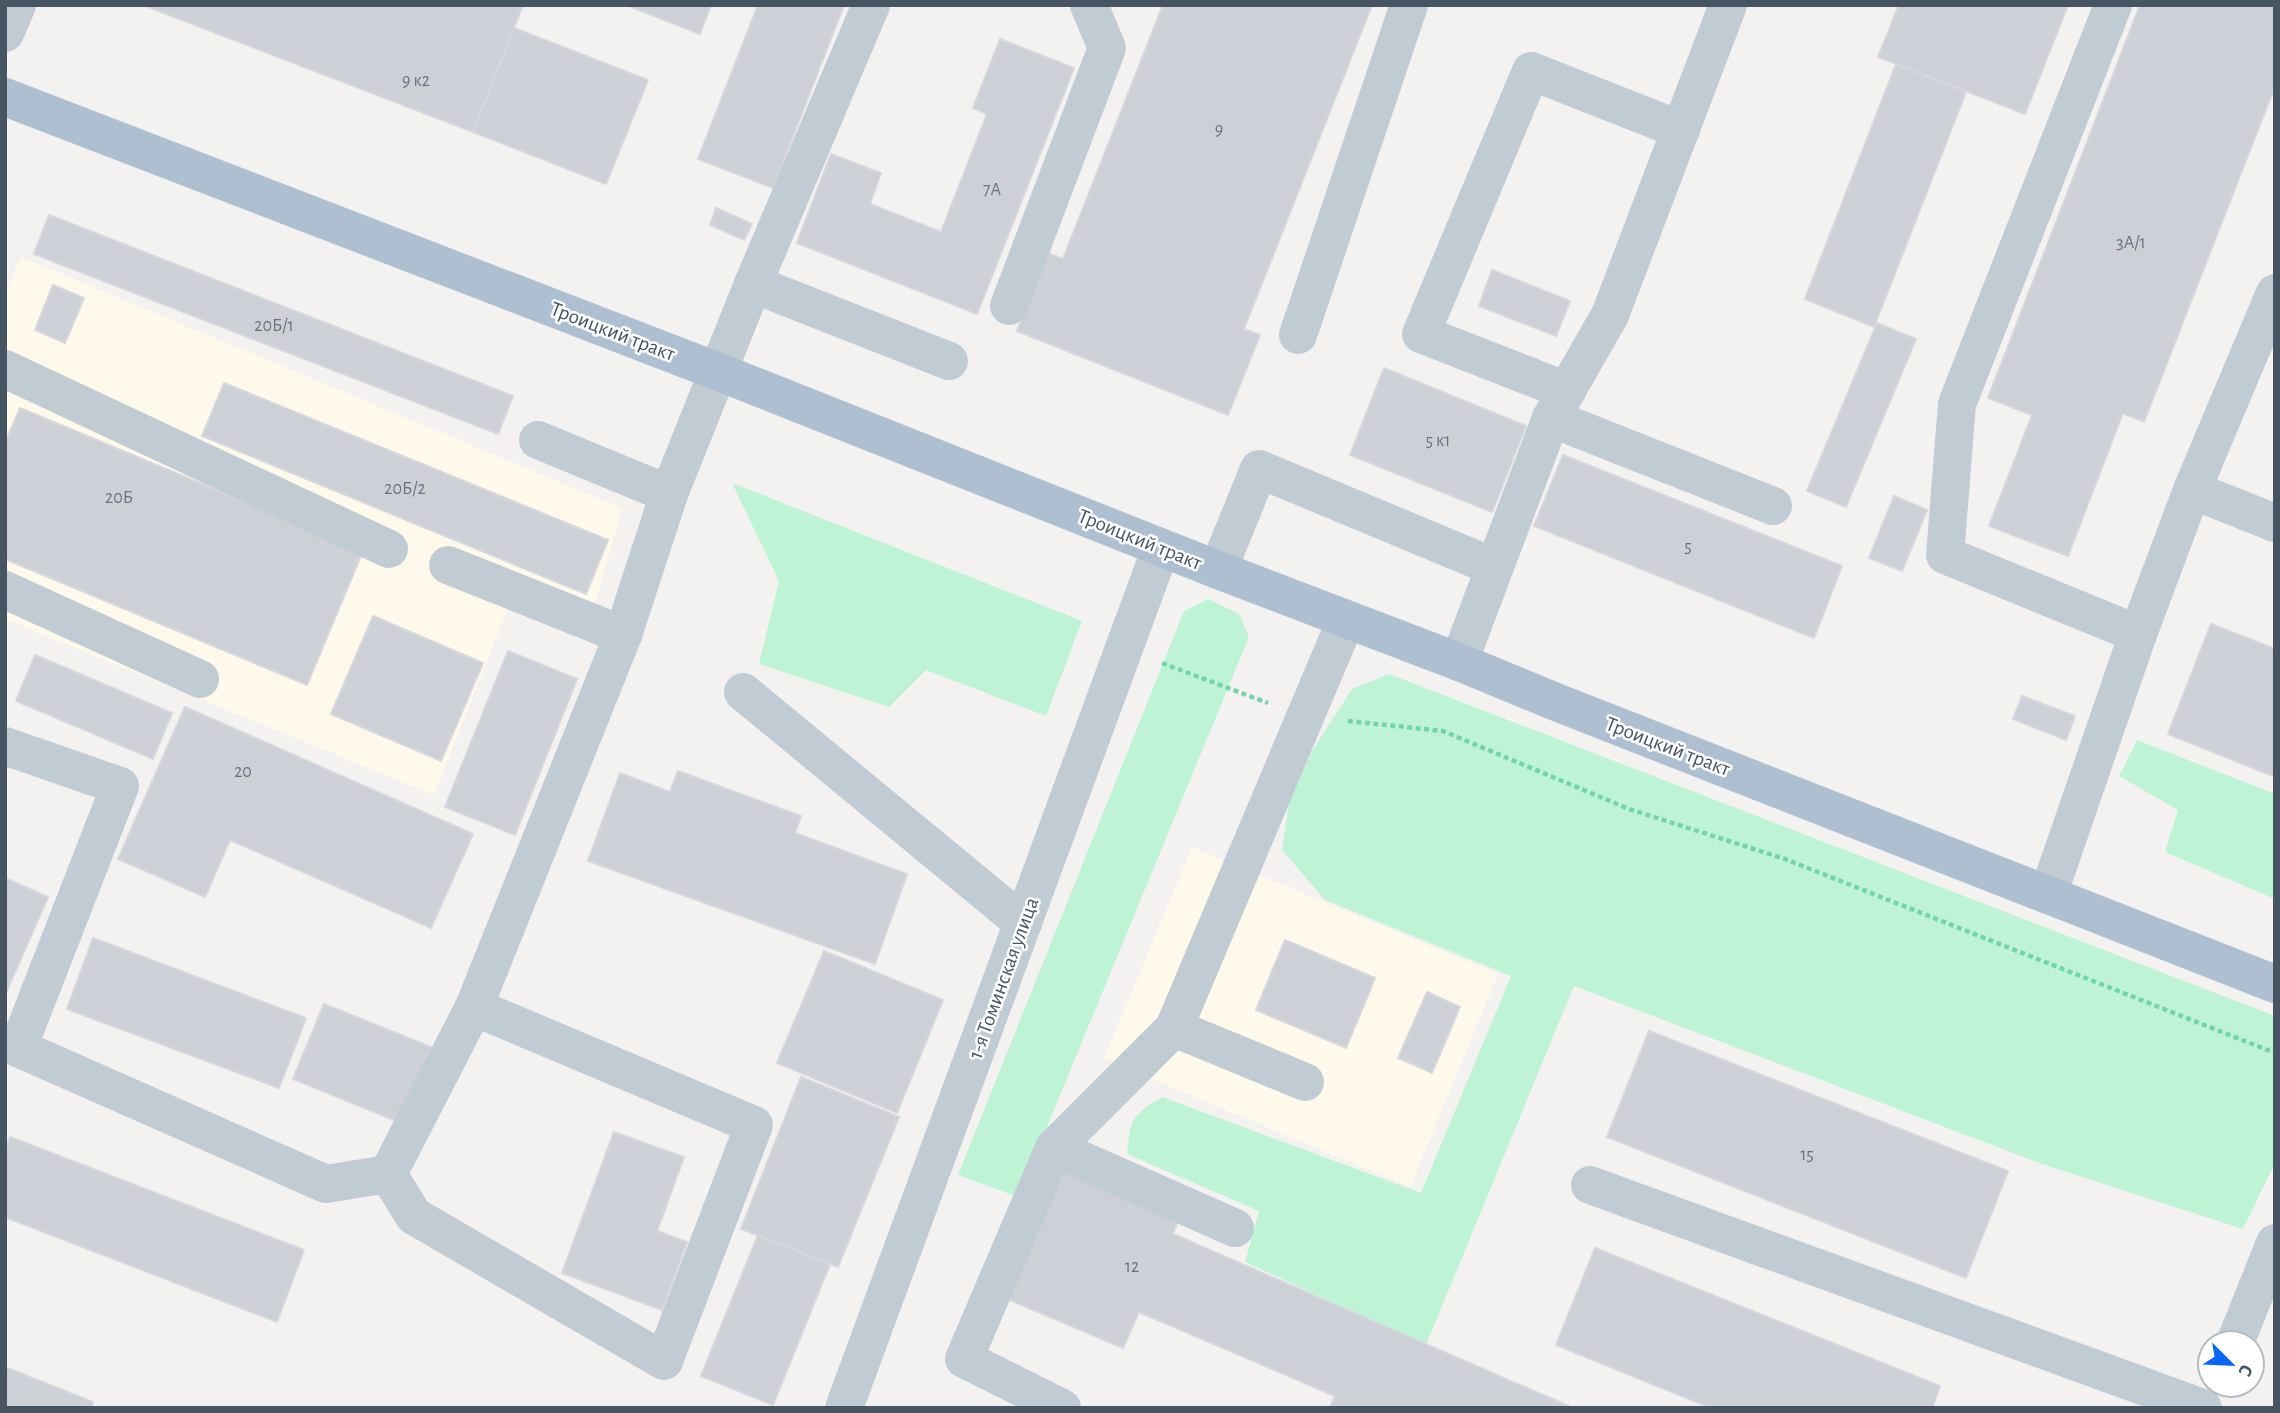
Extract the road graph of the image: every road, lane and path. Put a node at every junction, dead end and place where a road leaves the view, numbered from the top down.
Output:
1 (17, 5) edge
2 (871, 5) edge
3 (1089, 5) edge
4 (1409, 5) edge
5 (1728, 5) edge
6 (2113, 5) edge
7 (5, 33) edge
8 (9, 107) edge
9 (1681, 130) junction
10 (753, 284) junction
11 (2275, 293) edge
12 (1009, 306) dead end
13 (1298, 335) dead end
14 (949, 361) dead end
15 (5, 369) edge
16 (719, 372) junction
17 (1559, 405) junction
18 (538, 440) dead end
19 (2192, 490) junction
20 (669, 494) junction
21 (1773, 506) dead end
22 (2275, 523) edge
23 (1161, 548) junction
24 (389, 549) dead end
25 (448, 565) dead end
26 (1494, 567) junction
27 (1217, 570) junction
28 (5, 590) edge
29 (1346, 620) junction
30 (2138, 634) junction
31 (623, 635) junction
32 (1125, 649) junction
33 (1459, 662) junction
34 (200, 679) dead end
35 (743, 692) dead end
36 (1306, 717) junction
37 (5, 746) edge
38 (2048, 895) junction
39 (1023, 922) junction
40 (2275, 984) edge
41 (474, 1007) junction
42 (1174, 1028) junction
43 (2275, 1054) edge
44 (1304, 1082) dead end
45 (1054, 1148) junction
46 (388, 1174) junction
47 (1590, 1185) dead end
48 (1235, 1228) dead end
49 (2275, 1243) edge
50 (2241, 1329) edge
51 (844, 1408) edge
52 (1062, 1408) edge
53 (2203, 1408) edge

1 - 7 street
2 - 10 street
3 - 12 street
4 - 13 street
5 - 9 street
6 - 30 street
8 - 16 main road, Троицкий тракт
9 - 17 street
9 - 17 street
10 - 14 street
10 - 16 street
11 - 19 street
15 - 24 street
16 - 20 street
16 - 23 main road, Троицкий тракт
17 - 21 street
17 - 26 street
18 - 20 street
19 - 22 street
19 - 30 street
20 - 31 street
23 - 27 main road, Троицкий тракт
23 - 32 street, 1-я Томинская улица
25 - 31 street
26 - 27 street
26 - 33 street
27 - 29 main road, Троицкий тракт
28 - 34 street
29 - 33 main road, Троицкий тракт
29 - 36 street
30 - 38 street
31 - 41 street
32 - 36 path
32 - 39 street, 1-я Томинская улица
33 - 38 main road, Троицкий тракт
35 - 39 street
36 - 42 street
36 - 43 path
37 - 46 street
38 - 40 main road, Троицкий тракт
39 - 51 street, 1-я Томинская улица
41 - 46 street
41 - 46 street
42 - 44 street
42 - 45 street
45 - 48 street
45 - 52 street
47 - 53 street
49 - 50 street

